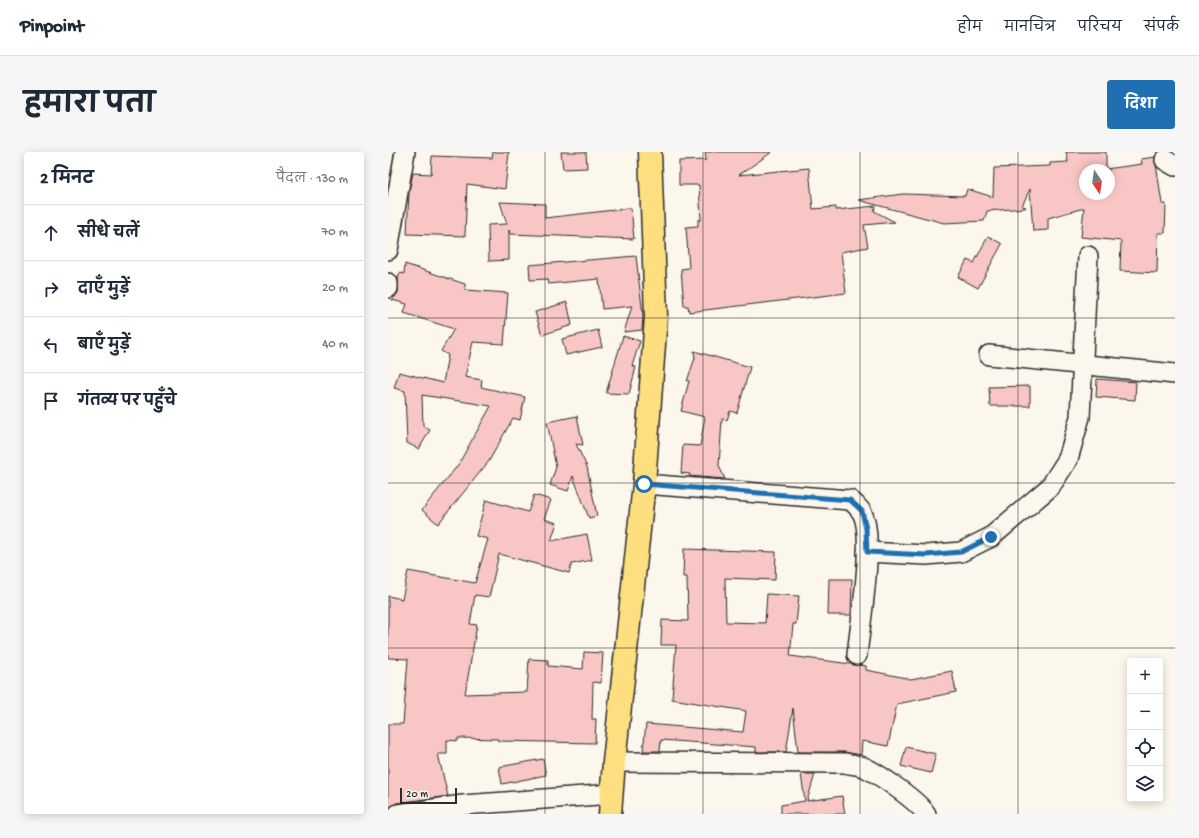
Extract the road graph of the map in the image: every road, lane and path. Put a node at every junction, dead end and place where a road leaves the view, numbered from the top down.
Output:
1 (405, 152) edge
2 (650, 152) edge
3 (388, 250) edge
4 (1088, 256) dead end
5 (388, 283) edge
6 (388, 288) edge
7 (989, 355) dead end
8 (1083, 363) junction
9 (1175, 374) edge
10 (644, 484) junction
11 (867, 552) junction
12 (857, 655) dead end
13 (614, 762) junction
14 (611, 804) edge
15 (398, 814) edge
16 (926, 814) edge

1 - 3 street
2 - 10 highway
4 - 8 street
5 - 6 street
7 - 8 street
8 - 9 street
8 - 11 street
10 - 11 street
10 - 13 highway
11 - 12 street
13 - 14 highway
13 - 16 street
14 - 15 street

